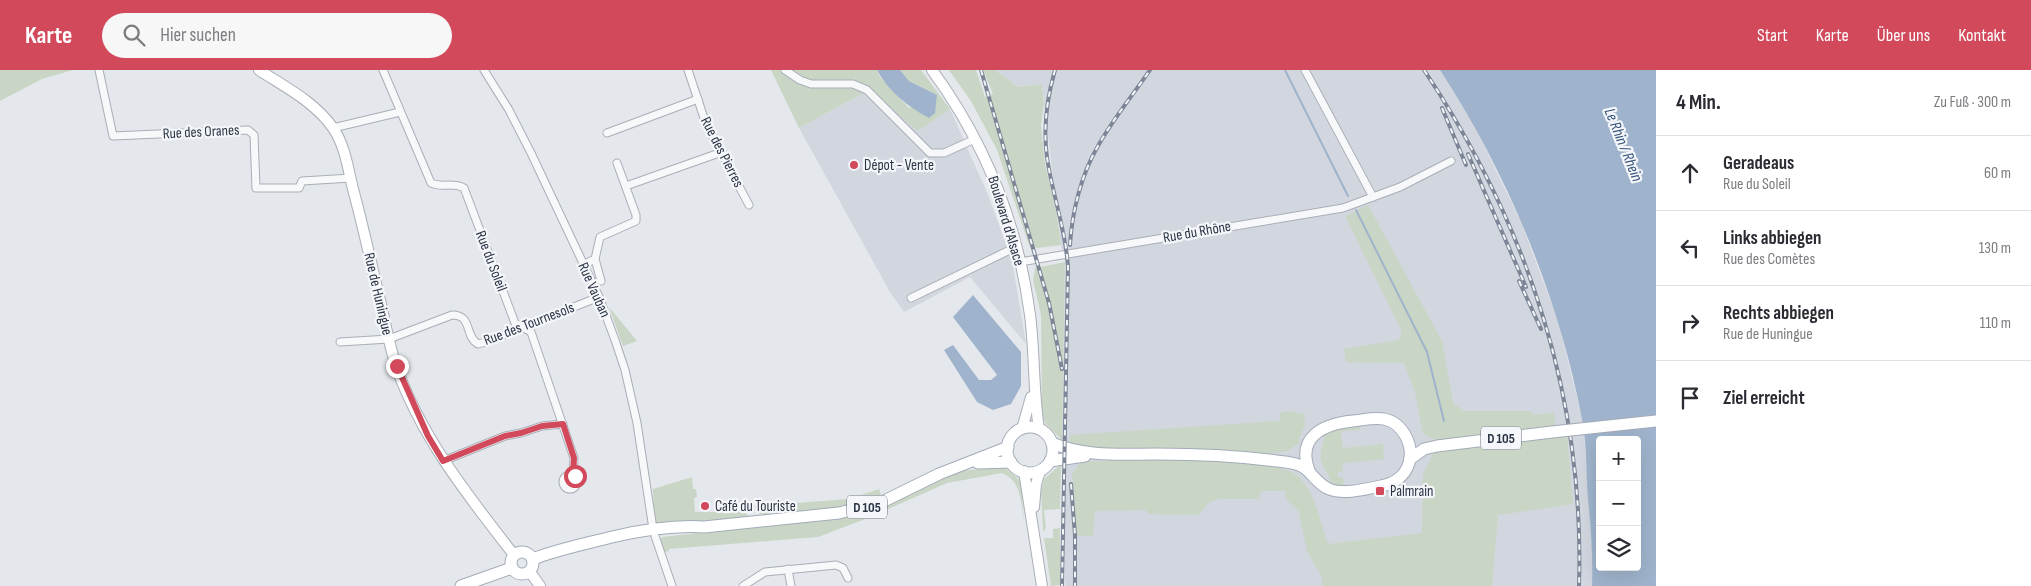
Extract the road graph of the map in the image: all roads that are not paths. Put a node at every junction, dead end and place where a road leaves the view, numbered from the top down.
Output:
1 (99, 70) edge
2 (259, 70) edge
3 (383, 70) edge
4 (484, 70) edge
5 (688, 70) edge
6 (785, 70) edge
7 (932, 70) edge
8 (1305, 70) edge
9 (698, 100) junction
10 (400, 112) junction
11 (333, 128) junction
12 (607, 133) dead end
13 (975, 139) junction
14 (722, 152) junction
15 (1451, 161) dead end
16 (617, 163) dead end
17 (351, 178) junction
18 (626, 186) junction
19 (1373, 197) junction
20 (749, 205) dead end
21 (1016, 247) junction
22 (595, 259) junction
23 (1020, 262) junction
24 (583, 265) junction
25 (600, 281) dead end
26 (599, 297) junction
27 (911, 298) dead end
28 (524, 327) junction
29 (389, 339) junction
30 (340, 342) dead end
31 (1034, 386) junction
32 (1656, 421) edge
33 (563, 424) junction
34 (1022, 429) junction
35 (1039, 429) junction
36 (1407, 439) junction
37 (1052, 443) junction
38 (1437, 446) junction
39 (1008, 447) junction
40 (1308, 447) junction
41 (1101, 454) junction
42 (1410, 458) junction
43 (443, 461) junction
44 (1050, 461) junction
45 (1277, 461) junction
46 (1011, 462) junction
47 (965, 465) junction
48 (1040, 470) junction
49 (1024, 472) junction
50 (1310, 473) junction
51 (573, 475) dead end
52 (1034, 530) junction
53 (654, 532) junction
54 (514, 555) junction
55 (533, 559) junction
56 (512, 568) junction
57 (788, 569) junction
58 (530, 572) junction
59 (848, 578) dead end
60 (462, 586) edge
61 (540, 586) edge
62 (672, 586) edge
63 (743, 586) edge
64 (791, 586) edge
65 (1042, 586) edge

1 - 17 street, Rue des Oranes
2 - 11 main road, Rue de Huningue
3 - 10 street, Rue du Soleil
4 - 24 street, Rue Vauban
5 - 9 street, Rue des Pierres
6 - 13 street
7 - 13 main road, Boulevard d'Alsace
8 - 19 street
9 - 12 street
9 - 14 street, Rue des Pierres
10 - 11 street
10 - 28 street, Rue du Soleil
11 - 17 main road, Rue de Huningue
13 - 21 main road, Boulevard d'Alsace
14 - 18 street
14 - 20 street, Rue des Pierres
15 - 19 street, Rue du Rhône
16 - 18 street
17 - 29 main road, Rue de Huningue
18 - 22 street
19 - 23 street, Rue du Rhône
21 - 23 main road, Boulevard d'Alsace
21 - 27 street
22 - 24 street
22 - 25 street
23 - 31 main road, Boulevard d'Alsace
24 - 26 street, Rue Vauban
26 - 28 street, Rue des Tournesols
26 - 53 street, Rue Vauban
28 - 29 street, Rue des Tournesols
28 - 33 street, Rue du Soleil
29 - 30 street
29 - 43 main road, Rue de Huningue
31 - 34 main road, Boulevard d'Alsace
31 - 35 main road, Boulevard d'Alsace
32 - 38 main road, D 105, bridge
33 - 43 street
33 - 51 street, Rue du Soleil
34 - 35 main road
34 - 39 main road
35 - 37 main road
36 - 38 main road, D 105
36 - 40 main road
36 - 42 main road
37 - 41 main road
37 - 44 main road
38 - 42 main road, D 105
39 - 46 main road
39 - 47 main road, D 105
40 - 45 main road
40 - 50 main road
41 - 44 main road
41 - 45 main road
42 - 50 main road
43 - 54 main road, Rue de Huningue
44 - 48 main road
45 - 50 main road
46 - 47 main road, D 105
46 - 49 main road
47 - 53 main road, D 105
48 - 49 main road
48 - 52 main road
49 - 52 main road
52 - 65 main road
53 - 55 main road, D 105
53 - 62 street, Rue Vauban
54 - 55 main road
54 - 56 main road
55 - 58 main road
56 - 58 main road
56 - 60 main road
57 - 59 street
57 - 63 street
57 - 64 street
58 - 61 main road

